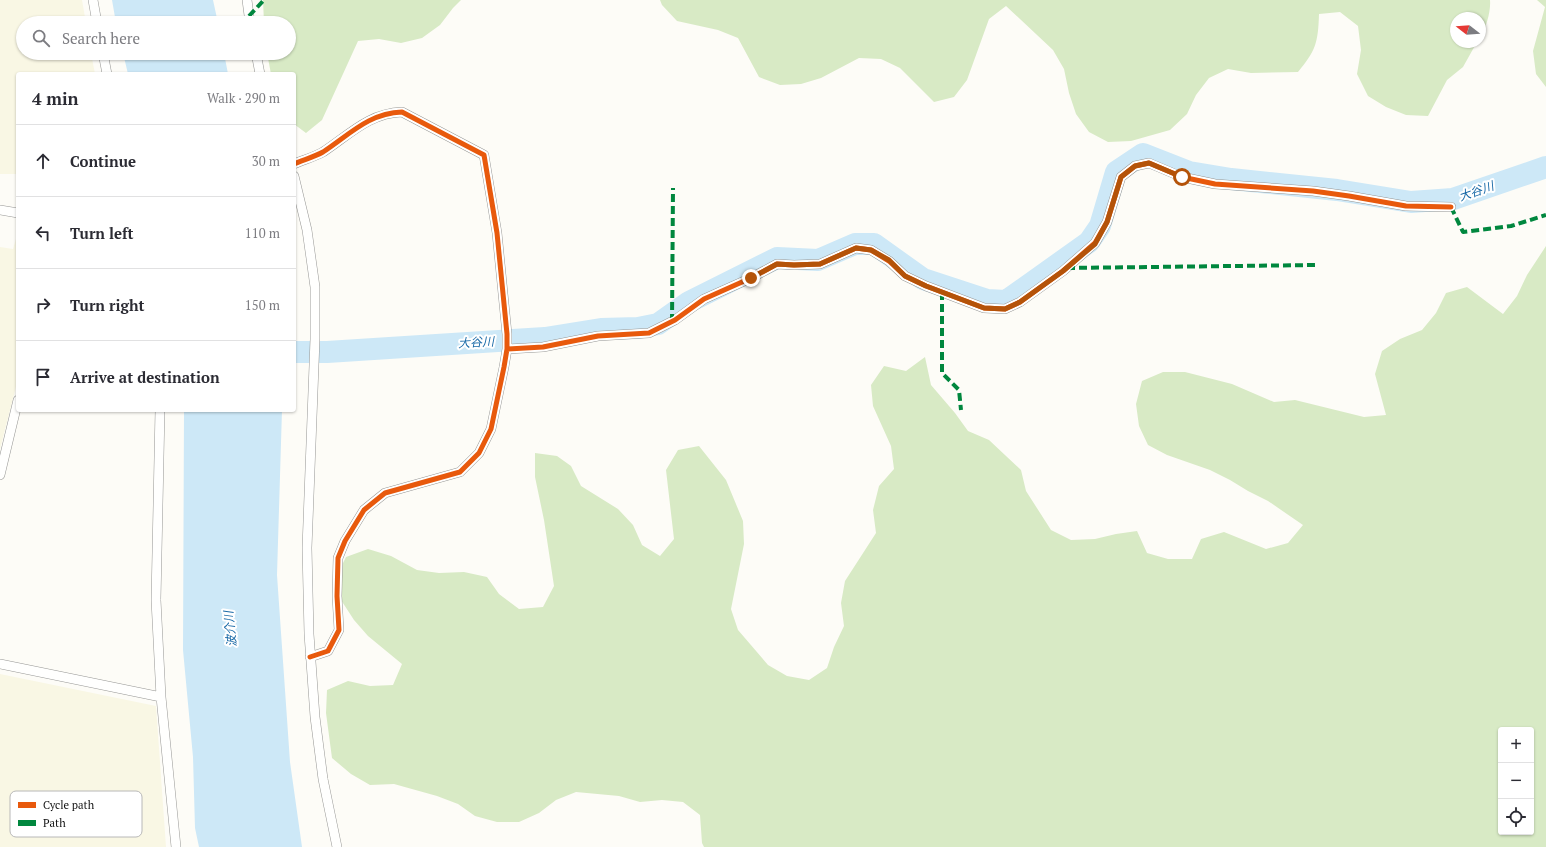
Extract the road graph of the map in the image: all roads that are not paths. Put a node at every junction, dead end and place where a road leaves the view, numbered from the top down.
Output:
1 (93, 0) edge
2 (247, 0) edge
3 (96, 16) edge
4 (249, 16) edge
5 (104, 60) edge
6 (257, 60) edge
7 (107, 72) edge
8 (260, 72) edge
9 (296, 163) edge
10 (296, 184) edge
11 (1451, 207) dead end
12 (0, 210) edge
13 (16, 213) edge
14 (507, 349) junction
15 (16, 408) edge
16 (160, 412) edge
17 (0, 475) edge
18 (310, 657) junction
19 (0, 664) edge
20 (161, 697) junction
21 (176, 847) edge
22 (337, 847) edge

1 - 3 street
2 - 4 street
5 - 7 street
6 - 8 street
9 - 14 street
10 - 18 street
11 - 14 street
12 - 13 street
14 - 18 street
15 - 17 street
16 - 20 street
18 - 22 street
19 - 20 street
20 - 21 street

